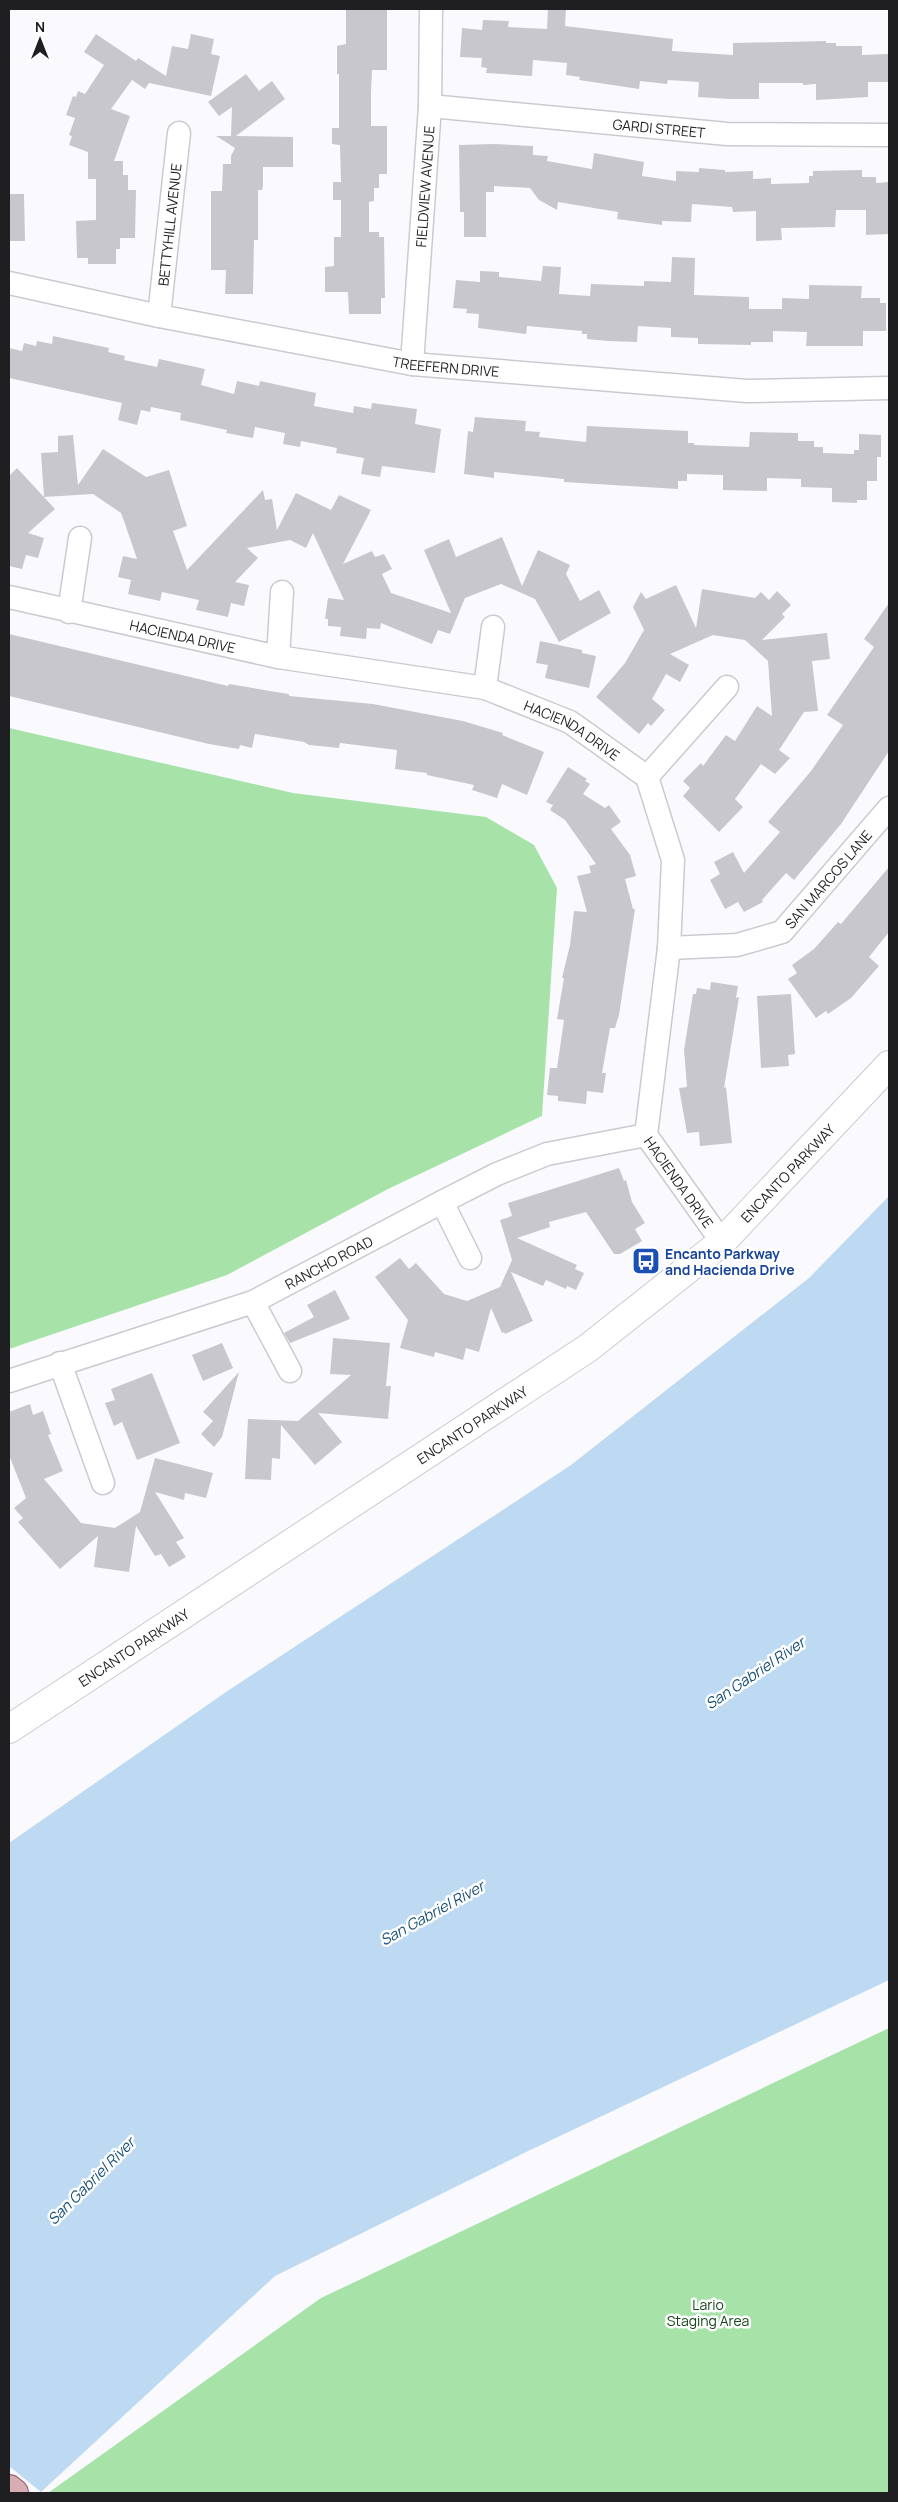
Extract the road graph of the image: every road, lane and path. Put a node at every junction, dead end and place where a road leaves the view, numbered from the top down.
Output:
1 (431, 9) edge
2 (430, 106) junction
3 (179, 133) dead end
4 (889, 135) edge
5 (9, 282) edge
6 (159, 316) junction
7 (412, 364) junction
8 (889, 388) edge
9 (80, 538) dead end
10 (282, 592) dead end
11 (9, 597) edge
12 (69, 612) junction
13 (493, 627) dead end
14 (278, 657) junction
15 (727, 687) dead end
16 (485, 688) junction
17 (647, 777) junction
18 (889, 808) edge
19 (669, 948) junction
20 (889, 1066) edge
21 (646, 1135) junction
22 (442, 1202) junction
23 (722, 1242) junction
24 (470, 1258) dead end
25 (253, 1302) junction
26 (60, 1363) junction
27 (290, 1371) dead end
28 (9, 1381) edge
29 (103, 1483) dead end
30 (9, 1729) edge
31 (9, 2489) edge
32 (14, 2493) edge

1 - 2 street, FIELDVIEW AVENUE
2 - 4 street, GARDI STREET
2 - 7 street, FIELDVIEW AVENUE
3 - 6 street, BETTYHILL AVENUE
5 - 6 street, TREEFERN DRIVE
6 - 7 street, TREEFERN DRIVE
7 - 8 street, TREEFERN DRIVE
9 - 12 street
10 - 14 street
11 - 12 street, HACIENDA DRIVE
12 - 14 street, HACIENDA DRIVE
13 - 16 street
14 - 16 street, HACIENDA DRIVE
15 - 17 street
16 - 17 street, HACIENDA DRIVE
17 - 19 street, HACIENDA DRIVE
18 - 19 street, SAN MARCOS LANE
19 - 21 street, HACIENDA DRIVE
20 - 23 street, ENCANTO PARKWAY
21 - 22 street, RANCHO ROAD
21 - 23 street, HACIENDA DRIVE
22 - 24 street
22 - 25 street, RANCHO ROAD
23 - 30 street, ENCANTO PARKWAY
25 - 26 street, RANCHO ROAD
25 - 27 street
26 - 28 street, RANCHO ROAD
26 - 29 street
31 - 32 main road

